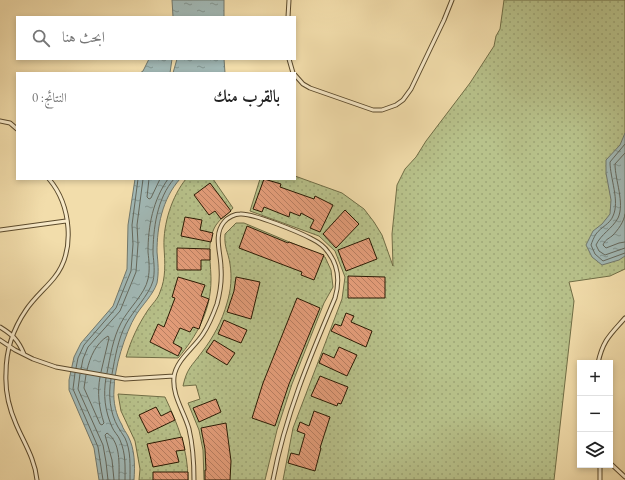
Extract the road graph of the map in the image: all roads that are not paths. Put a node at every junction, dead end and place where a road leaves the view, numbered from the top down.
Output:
1 (289, 0) edge
2 (452, 0) edge
3 (288, 16) edge
4 (289, 60) edge
5 (293, 72) edge
6 (296, 76) edge
7 (0, 121) edge
8 (16, 128) edge
9 (50, 180) edge
10 (66, 221) junction
11 (0, 230) edge
12 (625, 318) edge
13 (0, 327) edge
14 (12, 335) junction
15 (0, 340) edge
16 (9, 347) junction
17 (24, 354) junction
18 (599, 360) edge
19 (0, 372) edge
20 (6, 373) junction
21 (174, 376) junction
22 (613, 467) edge
23 (600, 468) edge
24 (625, 477) edge
25 (37, 480) edge
26 (194, 480) edge
27 (273, 480) edge
28 (600, 480) edge

1 - 3 lane
2 - 6 lane
4 - 5 lane
7 - 8 lane
9 - 10 lane
10 - 11 lane
10 - 14 lane
12 - 18 lane
13 - 14 lane
14 - 16 lane
14 - 17 lane
15 - 16 lane
16 - 17 lane
16 - 20 lane
17 - 21 lane
19 - 20 lane
20 - 25 lane
21 - 26 lane
21 - 27 lane
22 - 24 lane
23 - 28 lane

